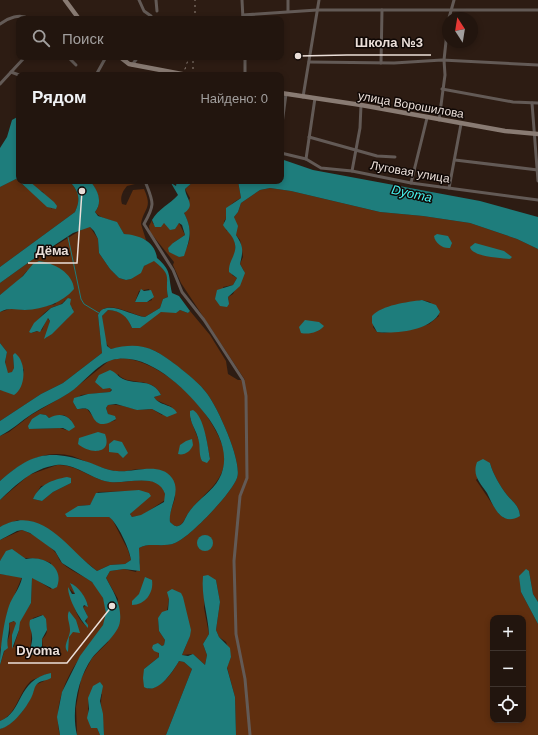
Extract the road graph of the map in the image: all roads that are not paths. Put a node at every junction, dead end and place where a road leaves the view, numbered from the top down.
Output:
1 (65, 0) edge
2 (138, 0) edge
3 (156, 0) edge
4 (242, 0) edge
5 (288, 0) edge
6 (319, 0) edge
7 (454, 0) edge
8 (317, 10) junction
9 (382, 10) junction
10 (538, 10) edge
11 (158, 11) dead end
12 (288, 11) junction
13 (449, 11) junction
14 (77, 16) edge
15 (152, 16) edge
16 (243, 16) edge
17 (250, 16) edge
18 (16, 17) edge
19 (0, 24) edge
20 (445, 48) edge
21 (21, 60) edge
22 (71, 60) edge
23 (104, 60) edge
24 (124, 60) edge
25 (135, 60) edge
26 (245, 60) edge
27 (444, 60) junction
28 (309, 62) junction
29 (381, 62) junction
30 (76, 65) dead end
31 (131, 65) junction
32 (538, 65) edge
33 (11, 72) junction
34 (98, 72) edge
35 (170, 72) edge
36 (245, 72) edge
37 (16, 74) edge
38 (0, 84) edge
39 (442, 89) junction
40 (286, 94) joint
41 (303, 97) junction
42 (316, 98) junction
43 (532, 103) junction
44 (538, 103) edge
45 (361, 105) junction
46 (284, 109) edge
47 (427, 118) junction
48 (439, 120) junction
49 (461, 124) junction
50 (536, 134) edge
51 (309, 137) junction
52 (355, 151) junction
53 (284, 154) edge
54 (395, 157) dead end
55 (306, 159) junction
56 (455, 160) junction
57 (537, 170) edge
58 (352, 171) junction
59 (538, 181) edge
60 (411, 183) junction
61 (146, 184) edge
62 (449, 188) junction
63 (538, 200) edge
64 (250, 735) edge

1 - 14 street
2 - 15 street
3 - 11 street
4 - 16 street
5 - 12 street
6 - 8 street
7 - 13 street
8 - 9 street
8 - 12 street
8 - 28 street
9 - 13 street
9 - 29 street
10 - 13 street
12 - 17 street
18 - 19 street
20 - 27 street
21 - 33 street
22 - 30 street
23 - 34 street
24 - 31 street
25 - 31 street
26 - 36 street
27 - 29 street
27 - 32 street
27 - 39 street
28 - 29 street
28 - 41 street
31 - 35 street
33 - 37 street
33 - 38 street
39 - 43 street
39 - 48 street
40 - 41 street, улица Ворошилова
40 - 46 street
41 - 42 street, улица Ворошилова
42 - 45 street, улица Ворошилова
42 - 51 street
43 - 44 street
43 - 50 street
45 - 47 street, улица Ворошилова
45 - 52 street
47 - 48 street, улица Ворошилова
47 - 60 street
48 - 49 street, улица Ворошилова
49 - 50 street, улица Ворошилова
49 - 56 street
50 - 57 street
51 - 52 street
51 - 55 street
52 - 54 street
52 - 58 street
53 - 55 street, Луговая улица
55 - 58 street, Луговая улица
56 - 57 street
56 - 62 street
57 - 59 street
58 - 60 street, Луговая улица
60 - 62 street, Луговая улица
61 - 64 street
62 - 63 street, Луговая улица

